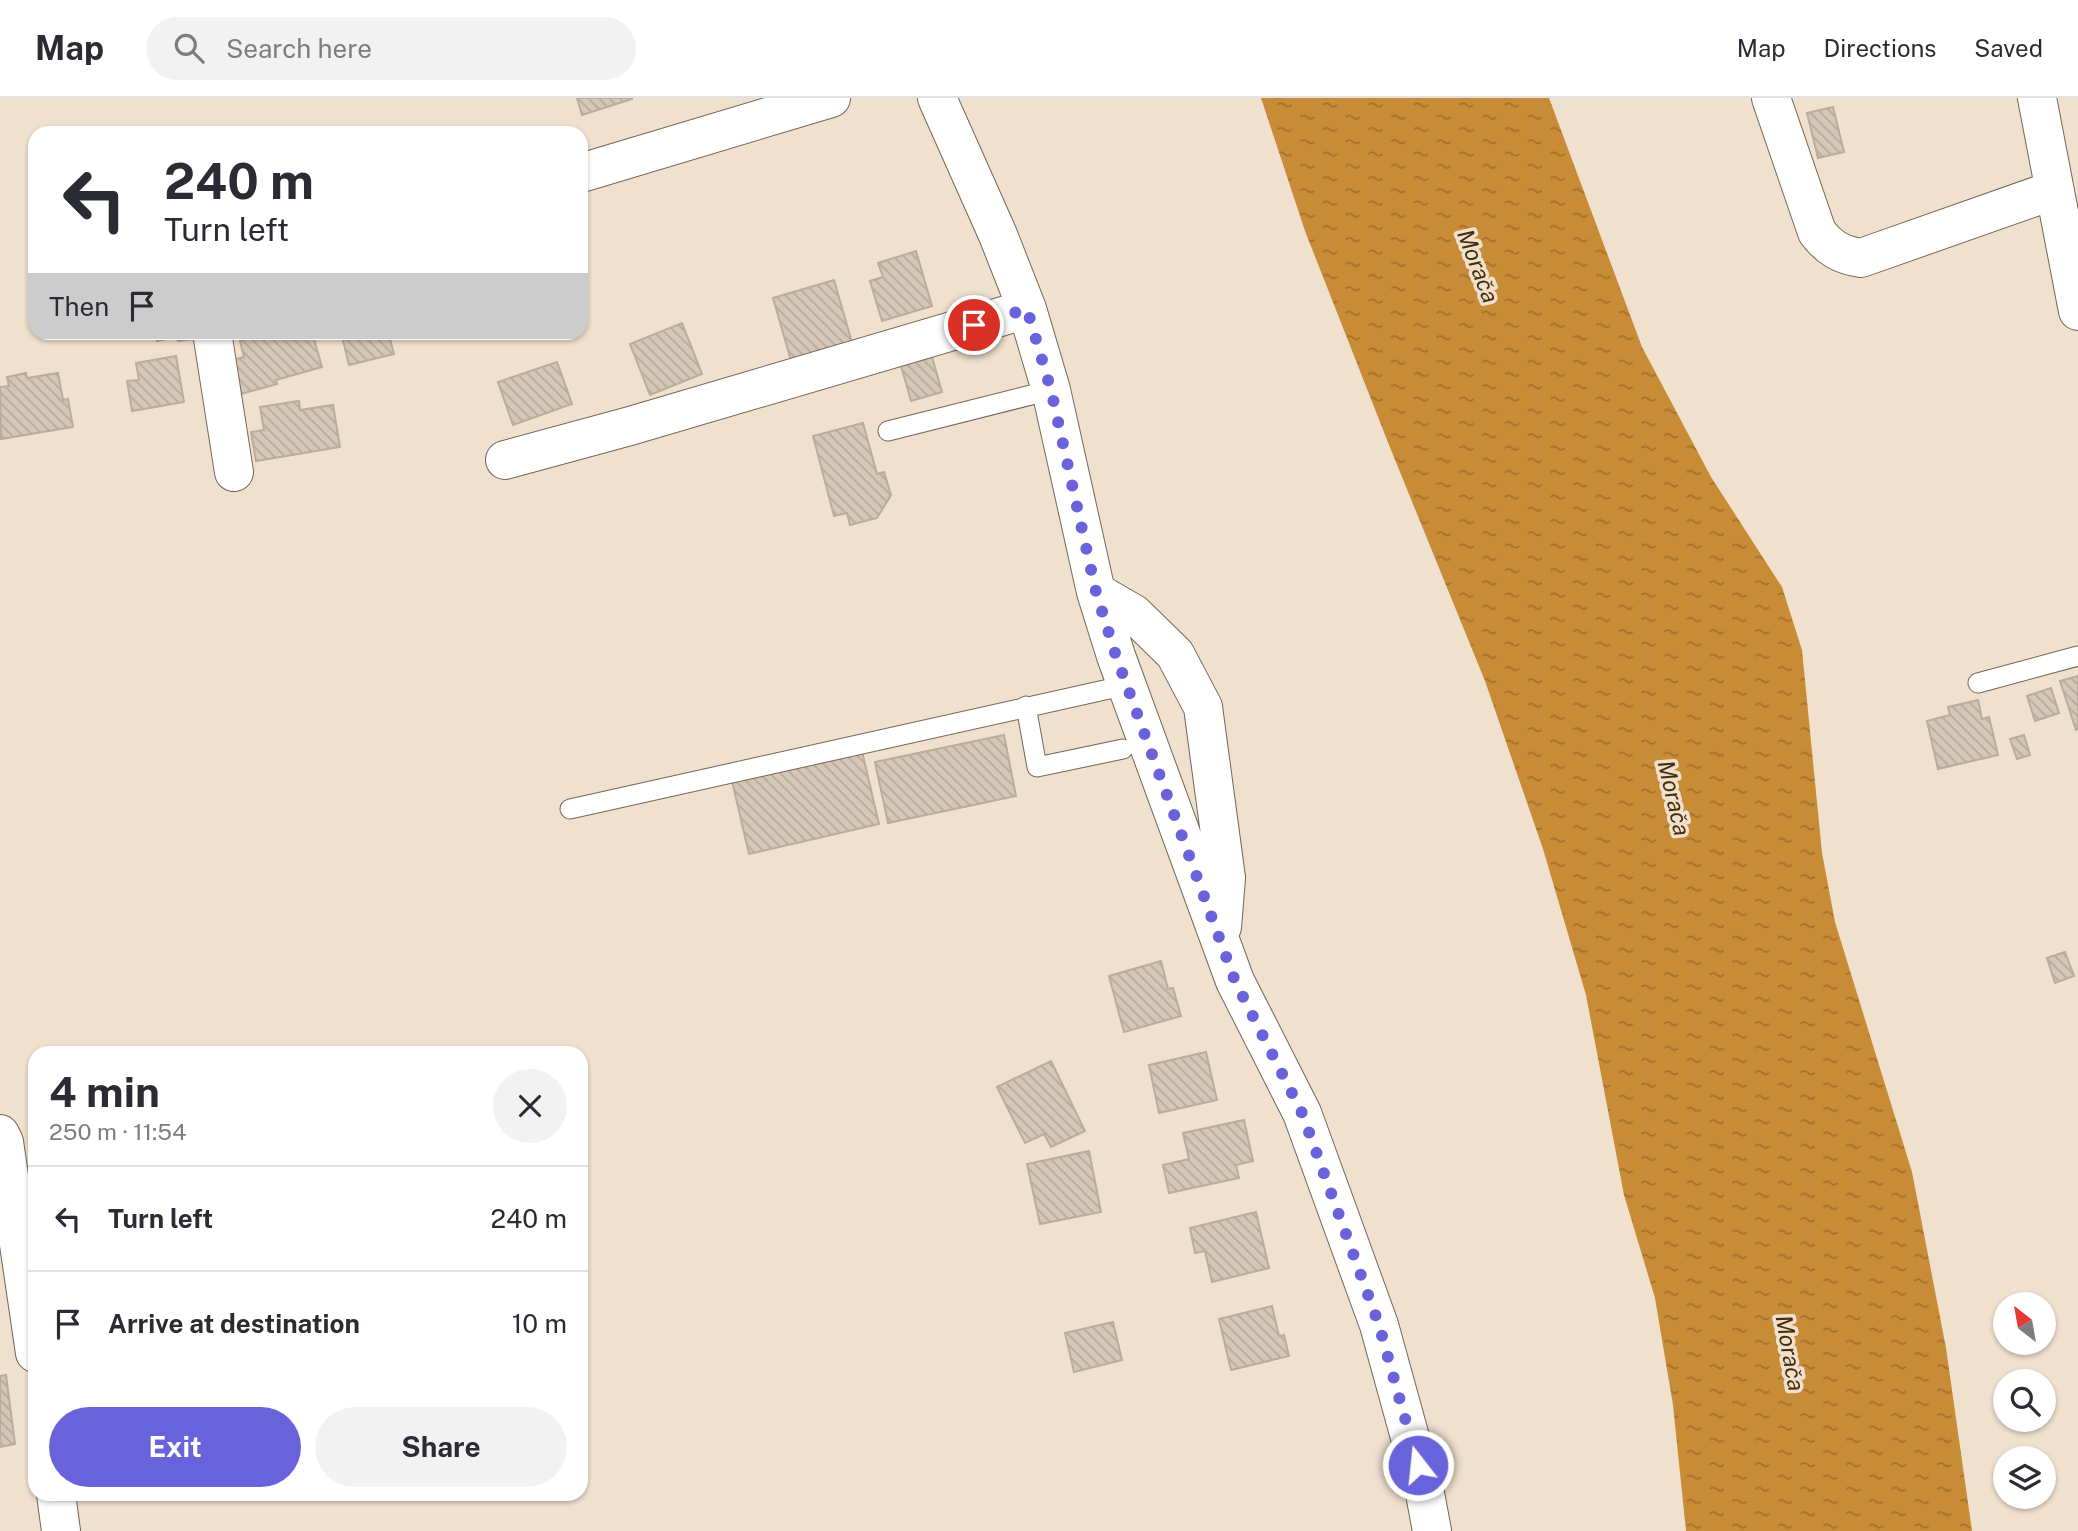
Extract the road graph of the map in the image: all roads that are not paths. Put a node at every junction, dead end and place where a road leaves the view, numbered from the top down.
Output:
1 (831, 98) edge
2 (937, 98) edge
3 (1772, 98) edge
4 (2037, 98) edge
5 (588, 171) edge
6 (2054, 190) junction
7 (1027, 309) junction
8 (2078, 311) edge
9 (213, 340) edge
10 (1051, 390) junction
11 (888, 431) dead end
12 (505, 460) dead end
13 (234, 472) dead end
14 (1096, 592) junction
15 (2078, 656) edge
16 (1978, 683) dead end
17 (1127, 685) junction
18 (1026, 706) junction
19 (1123, 749) dead end
20 (570, 809) dead end
21 (1221, 941) junction
22 (0, 1134) edge
23 (28, 1305) edge
24 (57, 1501) edge
25 (61, 1531) edge
26 (1432, 1531) edge

1 - 5 street
2 - 7 street
3 - 6 street
4 - 6 street
6 - 8 street
7 - 10 street
7 - 12 street
9 - 13 street
10 - 11 lane
10 - 14 street
14 - 17 street
14 - 21 street
15 - 16 lane
17 - 18 lane
17 - 21 street
18 - 19 lane
18 - 20 lane
21 - 26 street
22 - 23 street
24 - 25 street

